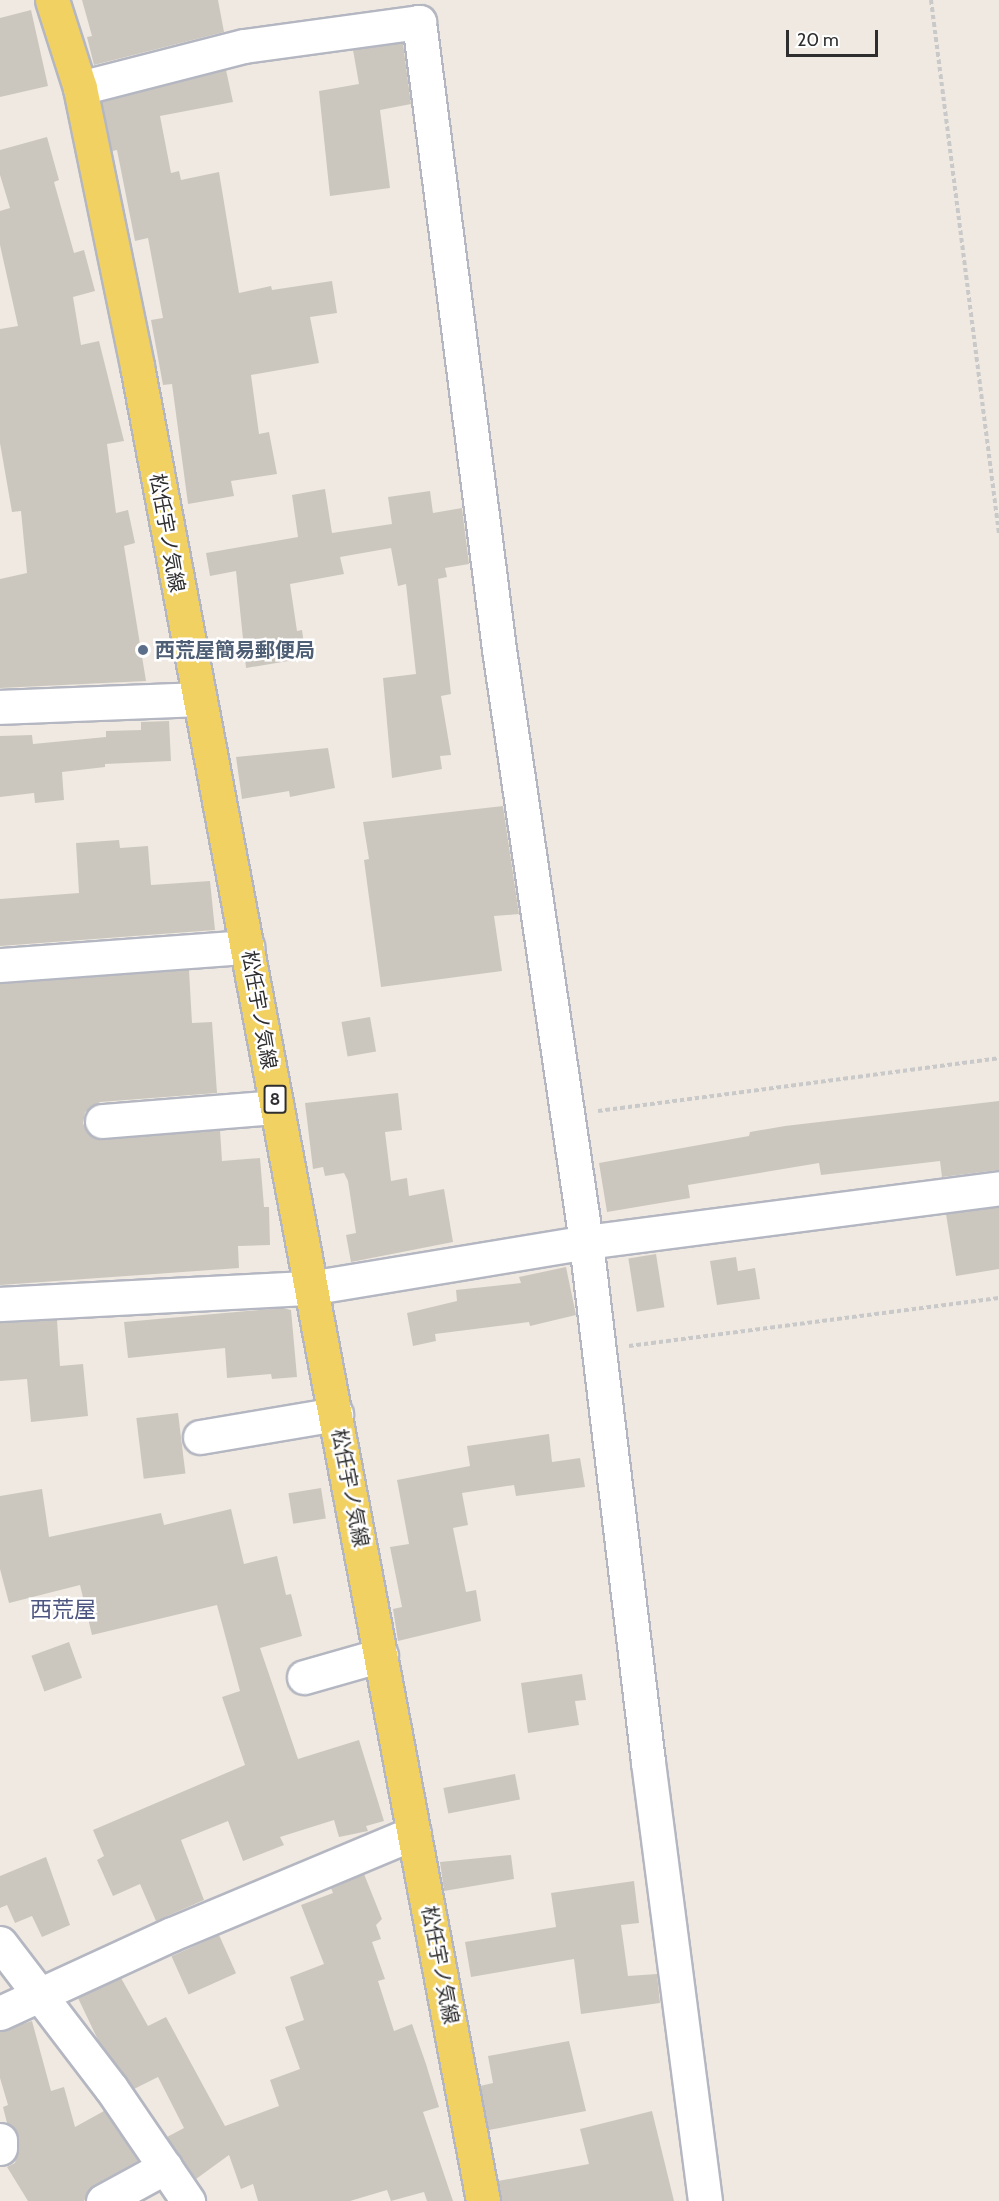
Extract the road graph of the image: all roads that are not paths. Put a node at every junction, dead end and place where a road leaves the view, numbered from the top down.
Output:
1 (52, 0) edge
2 (80, 88) junction
3 (197, 699) junction
4 (0, 707) edge
5 (247, 947) junction
6 (0, 964) edge
7 (276, 1107) junction
8 (102, 1121) dead end
9 (999, 1188) edge
10 (586, 1242) junction
11 (309, 1288) junction
12 (0, 1304) edge
13 (336, 1414) junction
14 (200, 1437) dead end
15 (381, 1654) junction
16 (304, 1677) dead end
17 (414, 1833) junction
18 (0, 1943) edge
19 (39, 1998) junction
20 (0, 2013) edge
21 (0, 2140) edge
22 (0, 2148) edge
23 (165, 2167) junction
24 (103, 2201) edge
25 (188, 2201) edge
26 (483, 2201) edge
27 (705, 2201) edge

1 - 2 main road, 松任宇ノ気線 / 8
2 - 3 main road, 松任宇ノ気線 / 8
2 - 10 street
3 - 4 street
3 - 5 main road, 松任宇ノ気線 / 8
5 - 6 street
5 - 7 main road, 松任宇ノ気線 / 8
7 - 8 street
7 - 11 main road, 松任宇ノ気線 / 8
9 - 10 street
10 - 11 street
10 - 27 street
11 - 12 street
11 - 13 main road, 松任宇ノ気線 / 8
13 - 14 street
13 - 15 main road, 松任宇ノ気線 / 8
15 - 16 street
15 - 17 main road, 松任宇ノ気線 / 8
17 - 19 street
17 - 26 main road, 松任宇ノ気線 / 8
18 - 19 street
19 - 20 street
19 - 23 street
21 - 22 street
23 - 24 street
23 - 25 street

